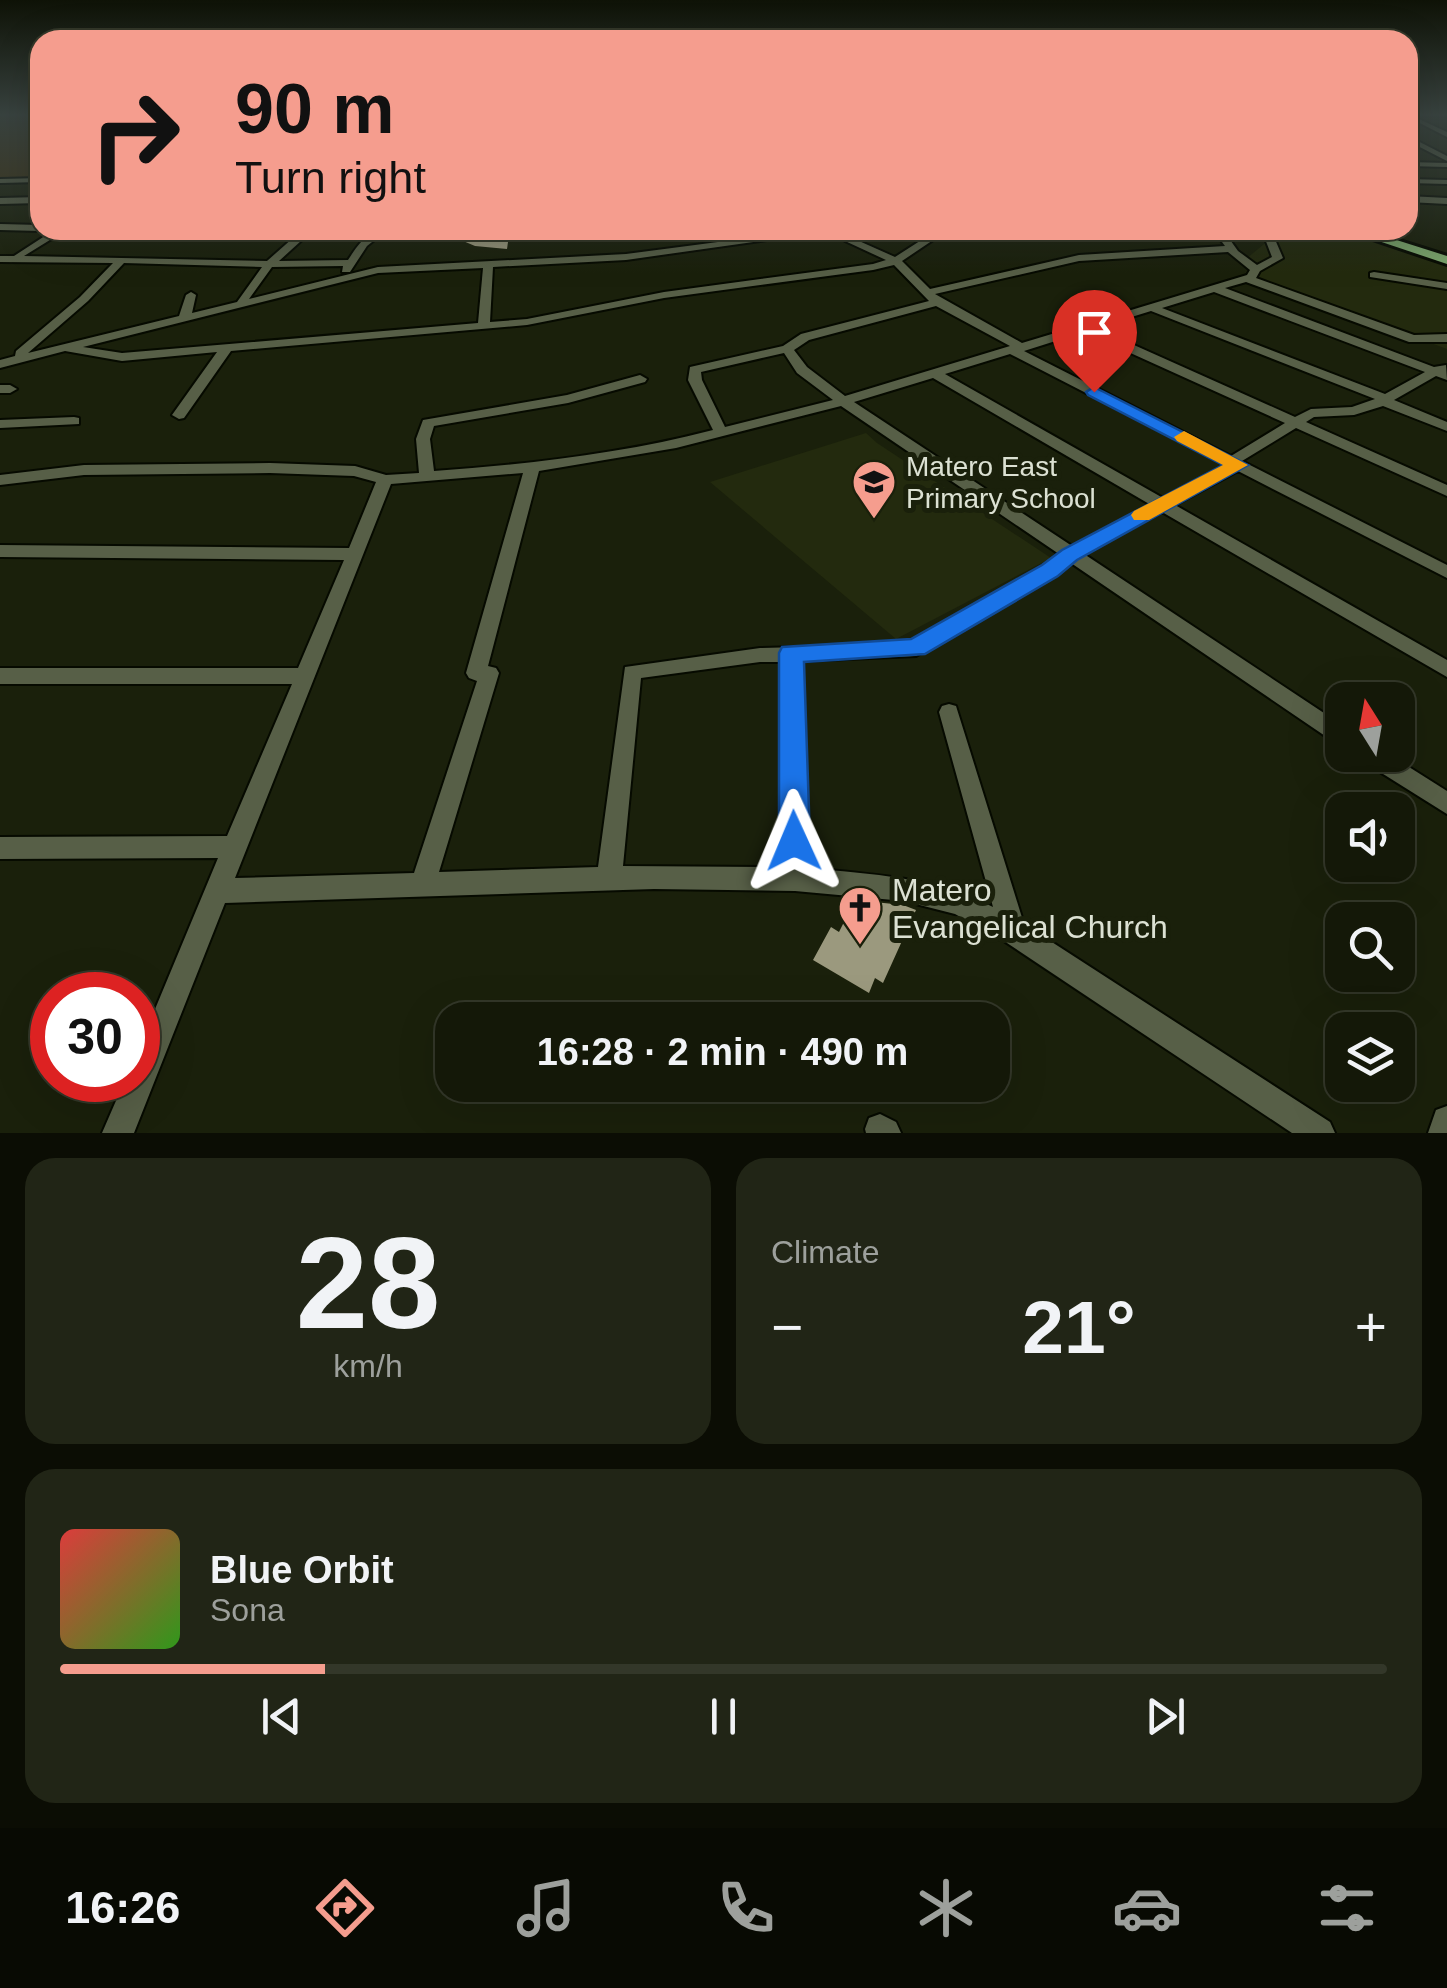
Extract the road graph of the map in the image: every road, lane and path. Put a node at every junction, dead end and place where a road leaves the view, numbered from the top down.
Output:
1 (30, 180) edge
2 (0, 181) edge
3 (1418, 181) edge
4 (1447, 182) edge
5 (30, 200) edge
6 (1418, 200) edge
7 (0, 201) edge
8 (1447, 201) edge
9 (0, 227) edge
10 (30, 228) edge
11 (44, 240) edge
12 (297, 240) edge
13 (369, 240) edge
14 (760, 240) edge
15 (854, 240) edge
16 (929, 240) edge
17 (1225, 240) edge
18 (1271, 240) edge
19 (1386, 240) edge
20 (1397, 240) edge
21 (1231, 249) junction
22 (13, 258) junction
23 (1447, 258) edge
24 (0, 259) edge
25 (122, 259) junction
26 (896, 262) junction
27 (488, 263) junction
28 (270, 264) junction
29 (348, 269) junction
30 (1251, 274) junction
31 (1374, 275) dead end
32 (1447, 286) edge
33 (1214, 288) junction
34 (926, 293) junction
35 (191, 295) dead end
36 (242, 301) junction
37 (937, 302) junction
38 (1151, 306) junction
39 (185, 316) junction
40 (484, 326) junction
41 (1086, 328) junction
42 (1447, 338) edge
43 (61, 347) junction
44 (787, 349) junction
45 (1017, 349) junction
46 (226, 350) junction
47 (14, 358) junction
48 (0, 364) edge
49 (1443, 371) edge
50 (936, 374) junction
51 (640, 380) dead end
52 (1384, 400) junction
53 (843, 401) junction
54 (179, 415) dead end
55 (74, 421) dead end
56 (1295, 422) junction
57 (0, 424) edge
58 (1447, 427) edge
59 (721, 433) junction
60 (1234, 464) junction
61 (532, 468) junction
62 (427, 476) junction
63 (0, 480) edge
64 (386, 480) junction
65 (1447, 491) edge
66 (1162, 504) junction
67 (0, 551) edge
68 (355, 554) junction
69 (1070, 555) junction
70 (1447, 572) edge
71 (791, 653) junction
72 (1447, 669) edge
73 (0, 676) edge
74 (304, 676) junction
75 (949, 712) dead end
76 (1325, 725) edge
77 (1398, 772) edge
78 (1447, 804) edge
79 (234, 846) junction
80 (0, 848) edge
81 (609, 878) junction
82 (795, 879) junction
83 (422, 882) junction
84 (215, 892) junction
85 (1013, 932) junction
86 (1447, 1121) edge
87 (118, 1133) edge
88 (1320, 1133) edge
89 (1444, 1133) edge

1 - 2 street
3 - 4 street
5 - 7 street
6 - 8 street
9 - 10 street
11 - 22 street
12 - 28 street
13 - 29 street
14 - 27 street
15 - 26 street
16 - 26 street
17 - 21 street
18 - 30 street
19 - 23 main road
20 - 23 main road
21 - 30 street
21 - 34 street
22 - 24 street
22 - 25 street
25 - 28 street
25 - 47 street
26 - 34 street
26 - 40 street
27 - 29 street
27 - 40 street
28 - 29 street
28 - 36 street
29 - 36 street
30 - 33 street
30 - 42 street
31 - 32 street
33 - 38 street
33 - 49 street
34 - 37 street
35 - 39 street
36 - 39 street
37 - 44 street
37 - 45 street
38 - 41 street
38 - 52 street
39 - 43 street
40 - 46 street
41 - 45 street
41 - 56 street
43 - 46 street
43 - 47 street
44 - 53 street
44 - 59 street
45 - 50 street
45 - 60 street
46 - 54 street
47 - 48 street
49 - 52 street
50 - 53 street
50 - 66 street
51 - 62 street
52 - 56 street
52 - 58 street
53 - 59 street
53 - 69 street
55 - 57 street
56 - 60 street
56 - 65 street
59 - 61 street
60 - 66 street
60 - 70 street
61 - 62 street
61 - 83 street
62 - 64 street
63 - 64 street
64 - 68 street
66 - 69 street
66 - 72 street
67 - 68 street
68 - 74 street
69 - 71 street
69 - 76 street
71 - 81 street
71 - 82 street
73 - 74 street
74 - 79 street
75 - 85 street
77 - 78 street
79 - 80 street
79 - 84 street
81 - 82 street
81 - 83 street
82 - 85 street
83 - 84 street
84 - 87 street
85 - 88 street
86 - 89 street

